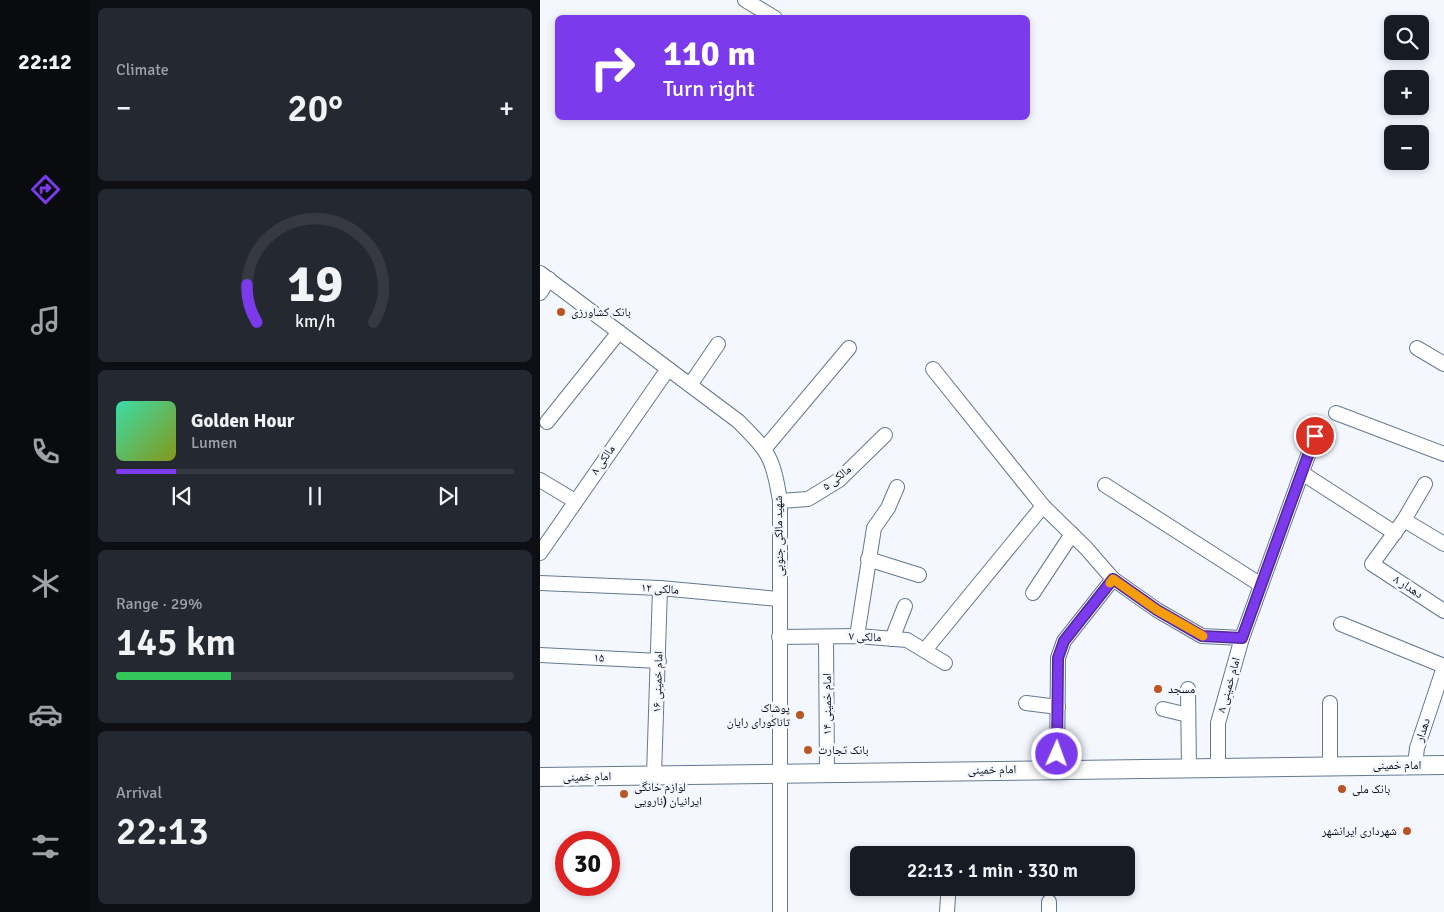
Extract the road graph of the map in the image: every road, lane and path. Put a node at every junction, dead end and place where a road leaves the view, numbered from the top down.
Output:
1 (746, 0) edge
2 (770, 15) edge
3 (544, 276) edge
4 (540, 293) edge
5 (619, 332) junction
6 (718, 344) dead end
7 (849, 348) dead end
8 (1417, 348) dead end
9 (1444, 364) edge
10 (668, 368) junction
11 (933, 369) dead end
12 (690, 385) junction
13 (1336, 413) dead end
14 (547, 422) dead end
15 (885, 435) dead end
16 (1315, 436) dead end
17 (765, 448) junction
18 (1444, 454) edge
19 (1302, 473) junction
20 (540, 480) edge
21 (1105, 484) dead end
22 (1425, 484) dead end
23 (897, 487) dead end
24 (575, 501) junction
25 (780, 501) junction
26 (1043, 506) junction
27 (1404, 520) junction
28 (1395, 533) junction
29 (1072, 534) junction
30 (1444, 544) edge
31 (541, 548) edge
32 (868, 559) junction
33 (919, 575) dead end
34 (1113, 579) junction
35 (540, 583) edge
36 (1261, 585) junction
37 (660, 588) junction
38 (1032, 593) dead end
39 (779, 599) junction
40 (905, 606) dead end
41 (1444, 611) edge
42 (1341, 624) dead end
43 (826, 636) junction
44 (857, 636) junction
45 (779, 637) junction
46 (892, 638) junction
47 (1242, 638) junction
48 (924, 650) junction
49 (540, 655) edge
50 (659, 661) junction
51 (945, 663) dead end
52 (1444, 667) edge
53 (1188, 689) dead end
54 (1026, 703) dead end
55 (1330, 703) dead end
56 (1058, 707) junction
57 (1162, 708) dead end
58 (1188, 715) junction
59 (1415, 765) junction
60 (1444, 765) edge
61 (1330, 766) junction
62 (1218, 767) junction
63 (1189, 768) junction
64 (1056, 769) junction
65 (827, 772) junction
66 (779, 773) junction
67 (654, 775) junction
68 (540, 777) edge
69 (948, 897) dead end
70 (780, 912) edge
71 (948, 912) edge

1 - 2 street
3 - 4 street
3 - 5 street, شهید مالکی جنوبی
5 - 10 street, شهید مالکی جنوبی
5 - 14 street
6 - 12 street
7 - 17 street
8 - 9 street
10 - 12 street, شهید مالکی جنوبی
10 - 24 street, مالکی ۸
11 - 26 street
12 - 17 street, شهید مالکی جنوبی
13 - 18 street
15 - 25 street, مالکی ۵
16 - 19 street, امام خمینی ۸
17 - 25 street, شهید مالکی جنوبی
19 - 28 street
19 - 36 street, امام خمینی ۸
20 - 24 street
21 - 36 street
22 - 27 street
23 - 32 street
24 - 31 street, مالکی ۸
25 - 39 street, شهید مالکی جنوبی
26 - 29 street
26 - 48 street
27 - 28 street
27 - 30 street
28 - 41 street, دهدار ۸
29 - 34 street
29 - 38 street
32 - 33 street
32 - 44 street
34 - 47 street
34 - 56 street
35 - 37 street, مالکی ۱۲
36 - 47 street, امام خمینی ۸
37 - 39 street, مالکی ۱۲
37 - 50 street, امام خمینی ۱۶
39 - 45 street, شهید مالکی جنوبی
40 - 46 street
42 - 52 street
43 - 44 street, مالکی ۷
43 - 45 street, مالکی ۷
43 - 65 street, امام خمینی ۱۴
44 - 46 street, مالکی ۷
45 - 66 street, شهید مالکی جنوبی
46 - 48 street, مالکی ۷
47 - 62 street, امام خمینی ۸
48 - 51 street, مالکی ۷
49 - 50 street, ۱۵
50 - 67 street, امام خمینی ۱۶
52 - 59 street, دهدار
53 - 58 street
54 - 56 street
55 - 61 street
56 - 64 street
57 - 58 street
58 - 63 street
59 - 60 main road, امام خمینی
59 - 61 main road, امام خمینی
61 - 62 main road, امام خمینی
62 - 63 main road, امام خمینی
63 - 64 main road, امام خمینی
64 - 65 main road, امام خمینی
65 - 66 main road, امام خمینی
66 - 67 main road, امام خمینی
66 - 70 street, شهید مالکی جنوبی
67 - 68 main road, امام خمینی
69 - 71 street

